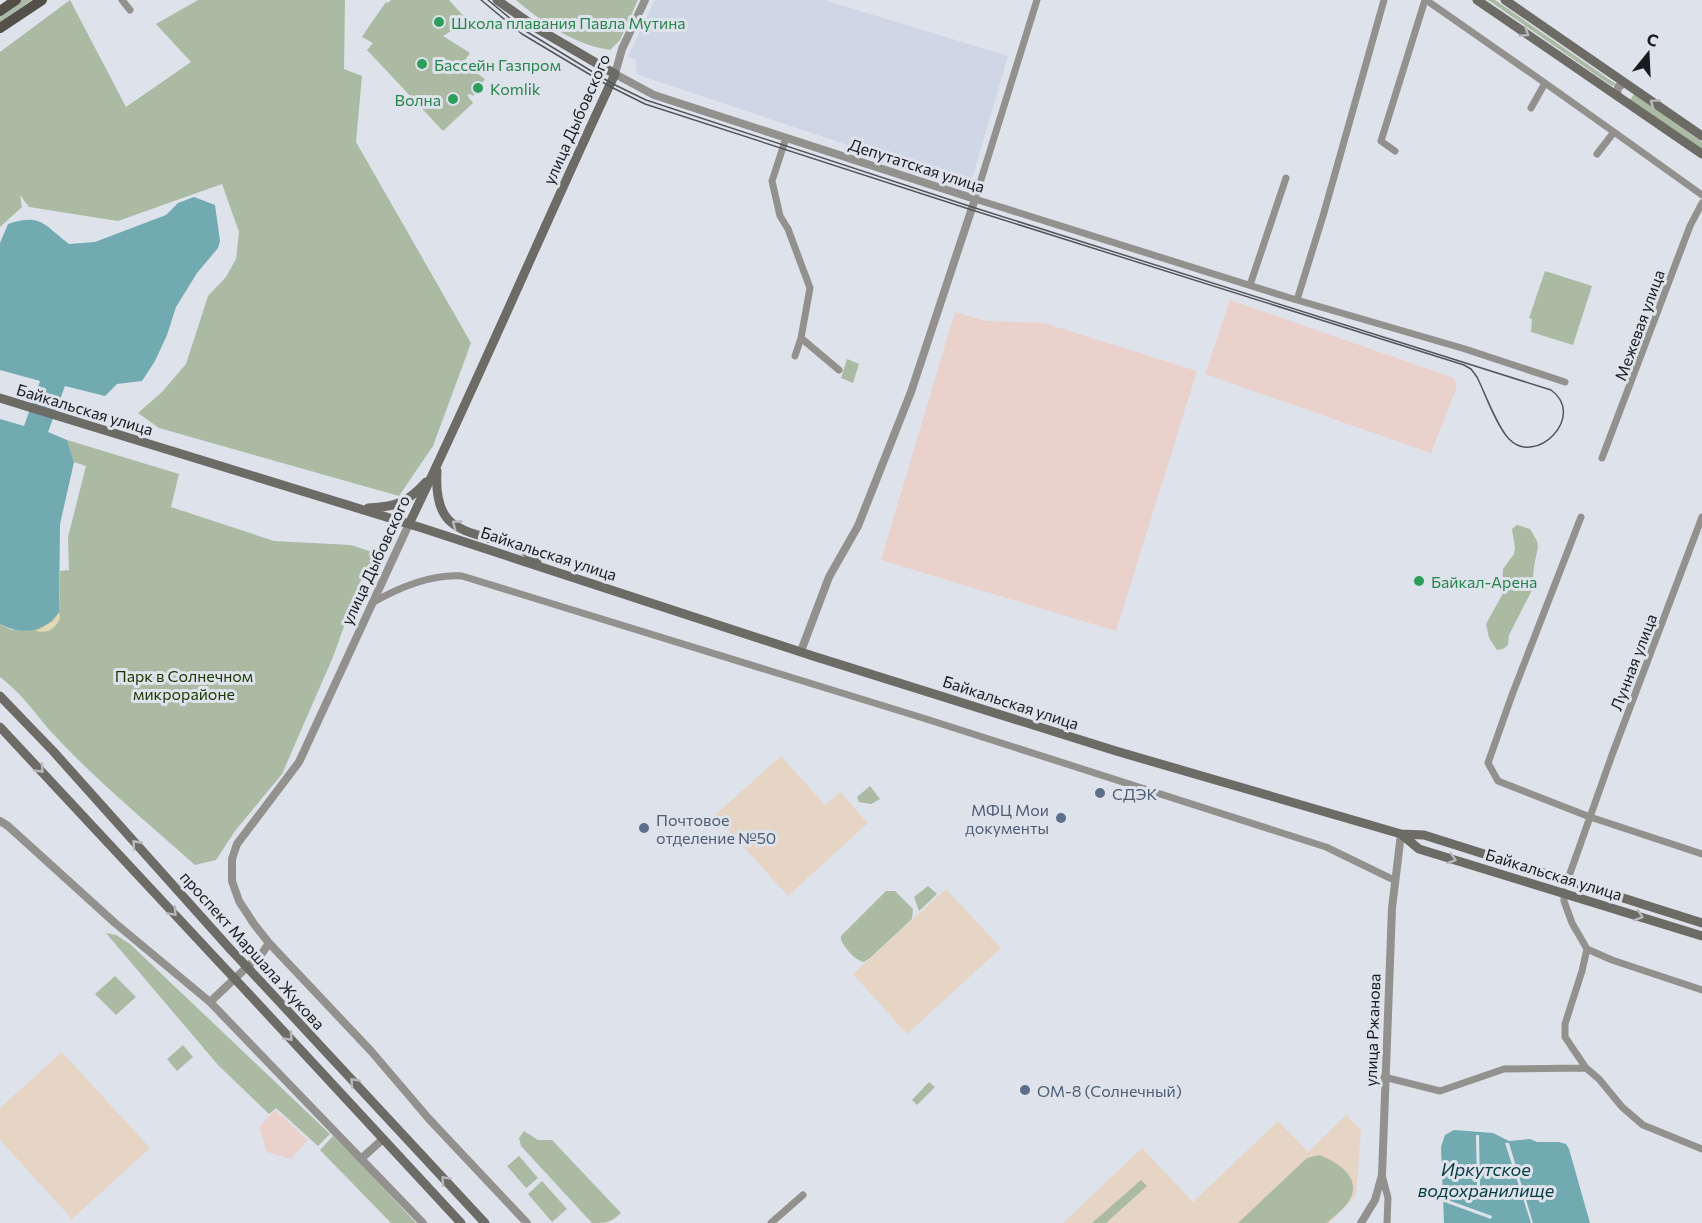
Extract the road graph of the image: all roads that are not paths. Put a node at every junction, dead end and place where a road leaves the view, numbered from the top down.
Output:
1 (16, 0) edge
2 (42, 0) edge
3 (122, 0) edge
4 (497, 0) edge
5 (645, 0) edge
6 (1036, 0) edge
7 (1384, 0) edge
8 (1425, 0) edge
9 (1477, 0) edge
10 (1505, 0) edge
11 (130, 10) dead end
12 (0, 11) edge
13 (0, 28) edge
14 (615, 74) junction
15 (1545, 83) junction
16 (1625, 83) junction
17 (1617, 96) junction
18 (1531, 108) dead end
19 (1614, 132) junction
20 (1702, 136) edge
21 (786, 138) junction
22 (1395, 151) dead end
23 (1597, 154) dead end
24 (1702, 154) edge
25 (1286, 178) dead end
26 (1702, 195) edge
27 (975, 199) junction
28 (1702, 202) edge
29 (1250, 285) junction
30 (1297, 300) junction
31 (801, 338) junction
32 (795, 356) dead end
33 (839, 370) dead end
34 (1566, 382) dead end
35 (0, 399) edge
36 (1602, 458) dead end
37 (437, 466) junction
38 (432, 476) junction
39 (362, 509) junction
40 (1581, 517) dead end
41 (1702, 518) edge
42 (409, 524) junction
43 (545, 567) junction
44 (370, 604) junction
45 (801, 651) junction
46 (0, 696) edge
47 (0, 727) edge
48 (1590, 817) junction
49 (0, 821) edge
50 (1401, 834) junction
51 (1702, 854) edge
52 (1568, 879) junction
53 (1394, 880) junction
54 (1564, 892) junction
55 (1702, 922) edge
56 (1702, 936) edge
57 (269, 943) junction
58 (1587, 949) junction
59 (1702, 990) edge
60 (210, 1002) junction
61 (1586, 1068) junction
62 (1384, 1077) junction
63 (383, 1139) junction
64 (1702, 1149) edge
65 (362, 1158) junction
66 (1382, 1175) junction
67 (803, 1195) dead end
68 (423, 1223) edge
69 (461, 1223) edge
70 (484, 1223) edge
71 (527, 1223) edge
72 (771, 1223) edge
73 (1361, 1223) edge
74 (1387, 1223) edge

1 - 12 main road
2 - 13 main road
3 - 11 street
4 - 14 main road, Депутатская улица
5 - 14 street, улица Дыбовского
6 - 27 street
7 - 30 street
8 - 15 street
8 - 22 street
9 -> 17 main road
10 - 16 main road
14 - 21 street, Депутатская улица
14 - 37 main road, улица Дыбовского
15 - 18 street
15 - 19 street
16 - 17 street
20 -> 16 main road
17 - 24 main road
19 - 23 street
19 - 26 street
21 - 27 street, Депутатская улица
21 - 31 street
25 - 29 street
27 - 29 street, Депутатская улица
27 - 45 street
28 - 36 street, Межевая улица
29 - 30 street, Депутатская улица
30 - 34 street, Депутатская улица
31 - 32 street
31 - 33 street
35 - 39 main road, Байкальская улица
37 - 38 main road, улица Дыбовского
43 -> 37 main road
38 - 39 main road
38 - 42 main road, улица Дыбовского
39 - 42 main road, Байкальская улица
40 - 48 street
41 - 48 street, Лунная улица
42 - 43 main road, Байкальская улица
42 - 44 street, улица Дыбовского
43 - 45 main road, Байкальская улица
44 - 53 street
44 - 57 street, улица Дыбовского
45 - 50 main road, Байкальская улица
70 -> 46 main road, проспект Маршала Жукова, bridge
47 -> 63 main road, проспект Маршала Жукова, bridge
48 - 51 street
48 - 52 street, Лунная улица
49 - 60 street
50 - 52 main road, Байкальская улица
50 - 53 street, улица Ржанова
50 -> 54 main road, Байкальская улица
52 - 55 main road, Байкальская улица
53 - 62 street, улица Ржанова
54 -> 56 main road, Байкальская улица
54 - 58 street
57 - 60 street
57 - 71 street, улица Дыбовского
58 - 59 street
58 - 61 street
60 - 65 street
61 - 62 street
61 - 64 street
62 - 66 street, улица Ржанова
63 - 65 street
63 - 69 main road, проспект Маршала Жукова
65 - 68 street
66 - 73 street, улица Ржанова
66 - 74 street
67 - 72 street

